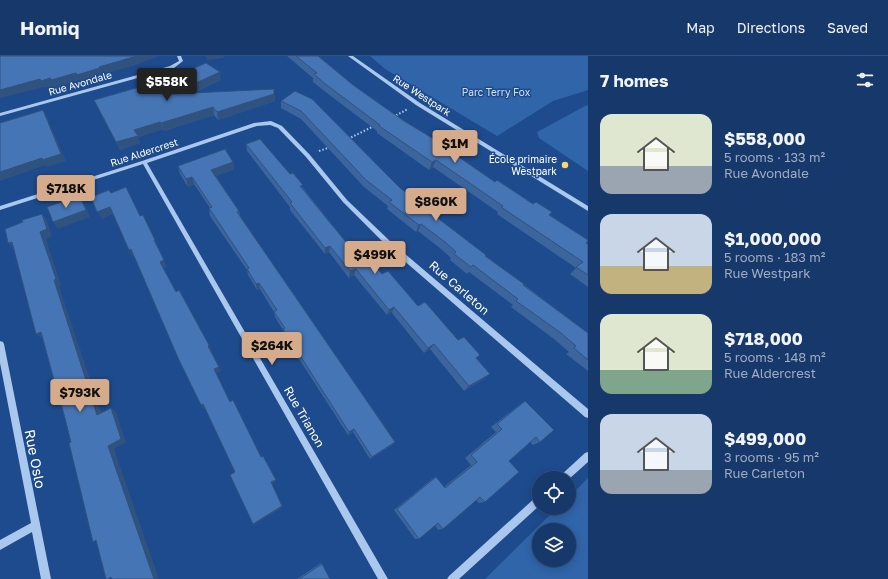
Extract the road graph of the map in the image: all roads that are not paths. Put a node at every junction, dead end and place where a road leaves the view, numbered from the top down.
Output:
1 (179, 56) edge
2 (350, 56) edge
3 (0, 115) edge
4 (271, 123) joint
5 (144, 162) junction
6 (0, 208) edge
7 (588, 209) edge
8 (0, 344) edge
9 (588, 414) edge
10 (588, 456) edge
11 (572, 471) edge
12 (532, 506) edge
13 (34, 526) junction
14 (0, 545) edge
15 (46, 579) edge
16 (383, 579) edge
17 (452, 579) edge

1 - 3 street, Rue Avondale
2 - 7 street, Rue Westpark
4 - 5 street, Rue Aldercrest
4 - 9 street, Rue Carleton
5 - 6 street, Rue Aldercrest
5 - 16 street, Rue Trianon
8 - 13 street, Rue Oslo
10 - 11 street
12 - 17 street
13 - 14 street
13 - 15 street, Rue Oslo

